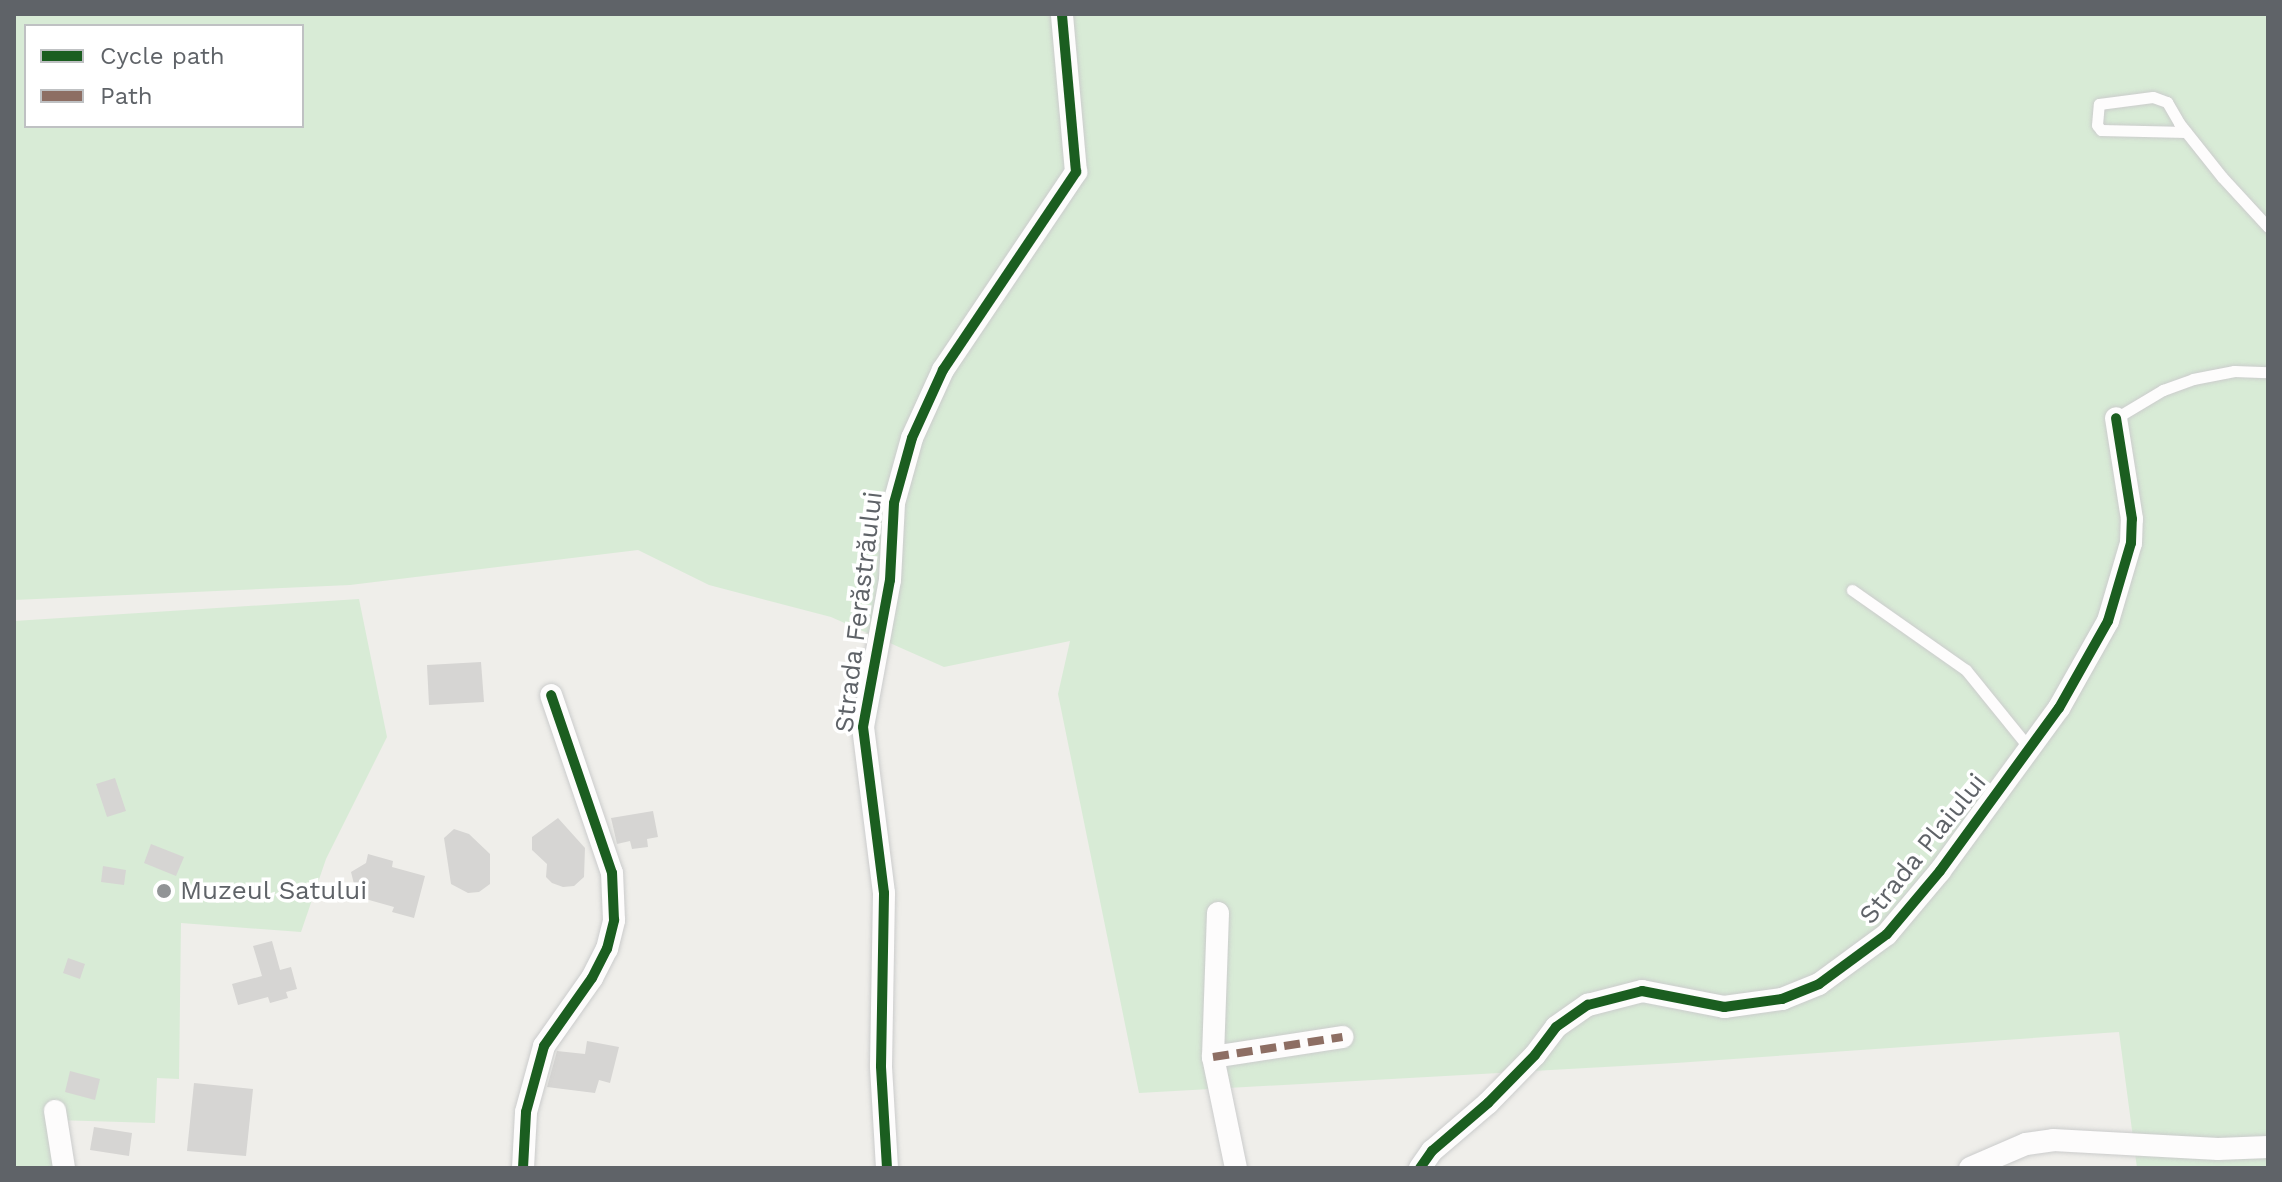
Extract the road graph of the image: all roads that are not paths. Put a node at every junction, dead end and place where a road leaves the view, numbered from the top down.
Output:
1 (1062, 14) edge
2 (2186, 132) junction
3 (2268, 227) edge
4 (2268, 372) edge
5 (2116, 418) joint
6 (1852, 590) dead end
7 (551, 695) dead end
8 (2030, 750) junction
9 (1218, 913) dead end
10 (1342, 1037) dead end
11 (1213, 1057) junction
12 (55, 1111) dead end
13 (2268, 1147) edge
14 (64, 1168) edge
15 (523, 1168) edge
16 (887, 1168) edge
17 (1236, 1168) edge
18 (1420, 1168) edge
19 (1970, 1168) edge

1 - 16 street, Strada Ferăstrăului
2 - 2 lane
2 - 3 lane
4 - 5 lane
5 - 8 street, Strada Plaiului
6 - 8 lane
7 - 15 street
8 - 18 street, Strada Plaiului
9 - 11 street
10 - 11 street
11 - 17 street
12 - 14 street
13 - 19 street

